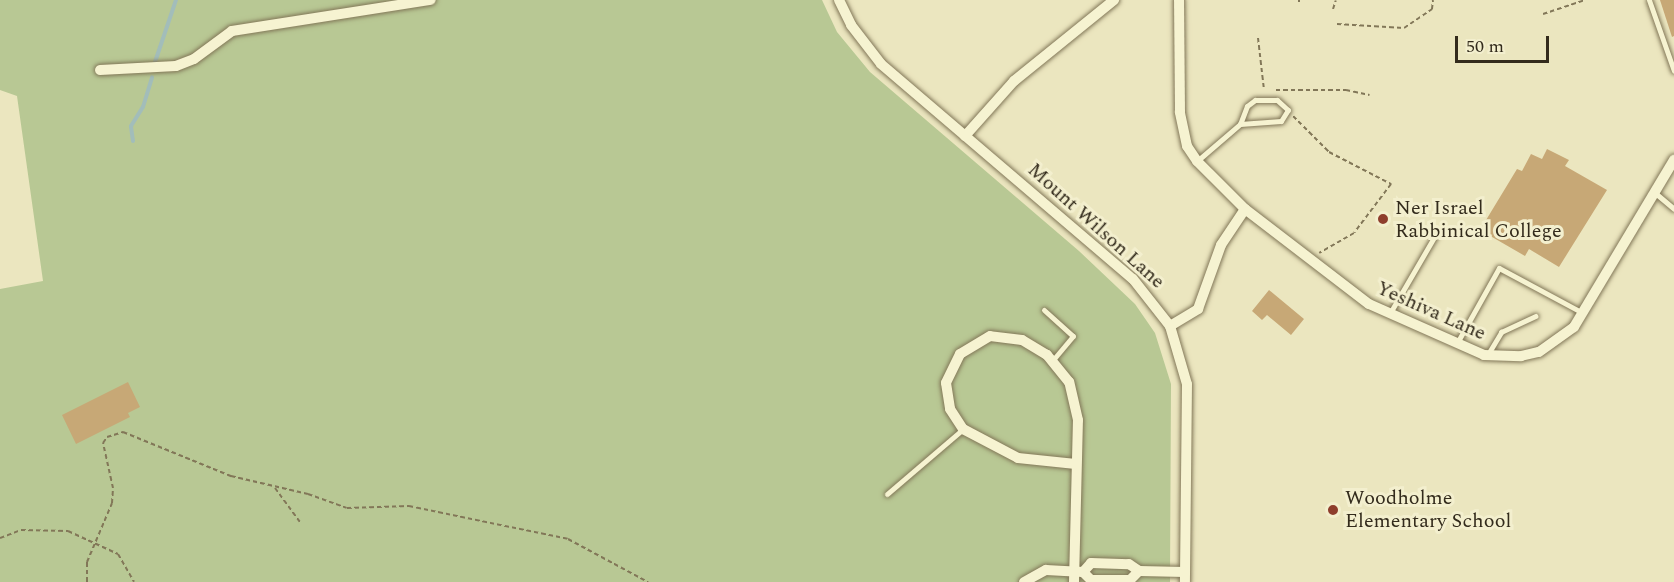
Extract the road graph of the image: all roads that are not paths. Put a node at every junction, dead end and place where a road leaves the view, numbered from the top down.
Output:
1 (430, 0) edge
2 (839, 0) edge
3 (1114, 0) edge
4 (1179, 0) edge
5 (1650, 0) edge
6 (100, 70) dead end
7 (1674, 71) edge
8 (1240, 124) junction
9 (965, 136) junction
10 (1674, 160) edge
11 (1197, 161) junction
12 (1654, 192) junction
13 (1245, 209) junction
14 (1674, 209) edge
15 (1436, 234) dead end
16 (1044, 310) dead end
17 (1583, 313) junction
18 (1389, 314) junction
19 (1535, 316) dead end
20 (1170, 326) junction
21 (1456, 344) junction
22 (1487, 356) junction
23 (1053, 360) junction
24 (963, 429) junction
25 (1076, 464) junction
26 (887, 494) dead end
27 (1139, 571) junction
28 (1077, 575) edge
29 (1185, 577) edge
30 (1024, 582) edge

1 - 6 street
2 - 9 street, Mount Wilson Lane
3 - 9 street
4 - 11 street, Yeshiva Lane
5 - 7 lane
8 - 8 lane
8 - 11 lane
9 - 20 street, Mount Wilson Lane
10 - 12 street, Yeshiva Lane
11 - 13 street, Yeshiva Lane
12 - 14 lane
12 - 17 street, Yeshiva Lane
13 - 18 street, Yeshiva Lane
13 - 20 street
15 - 18 lane
16 - 23 lane
17 - 21 lane
17 - 22 street, Yeshiva Lane
18 - 21 street, Yeshiva Lane
19 - 22 lane
20 - 29 street, Mount Wilson Lane
21 - 22 street, Yeshiva Lane
23 - 24 street
23 - 25 street
24 - 25 street
24 - 26 lane
25 - 28 street
27 - 28 street
27 - 28 street
27 - 29 street
28 - 30 street

